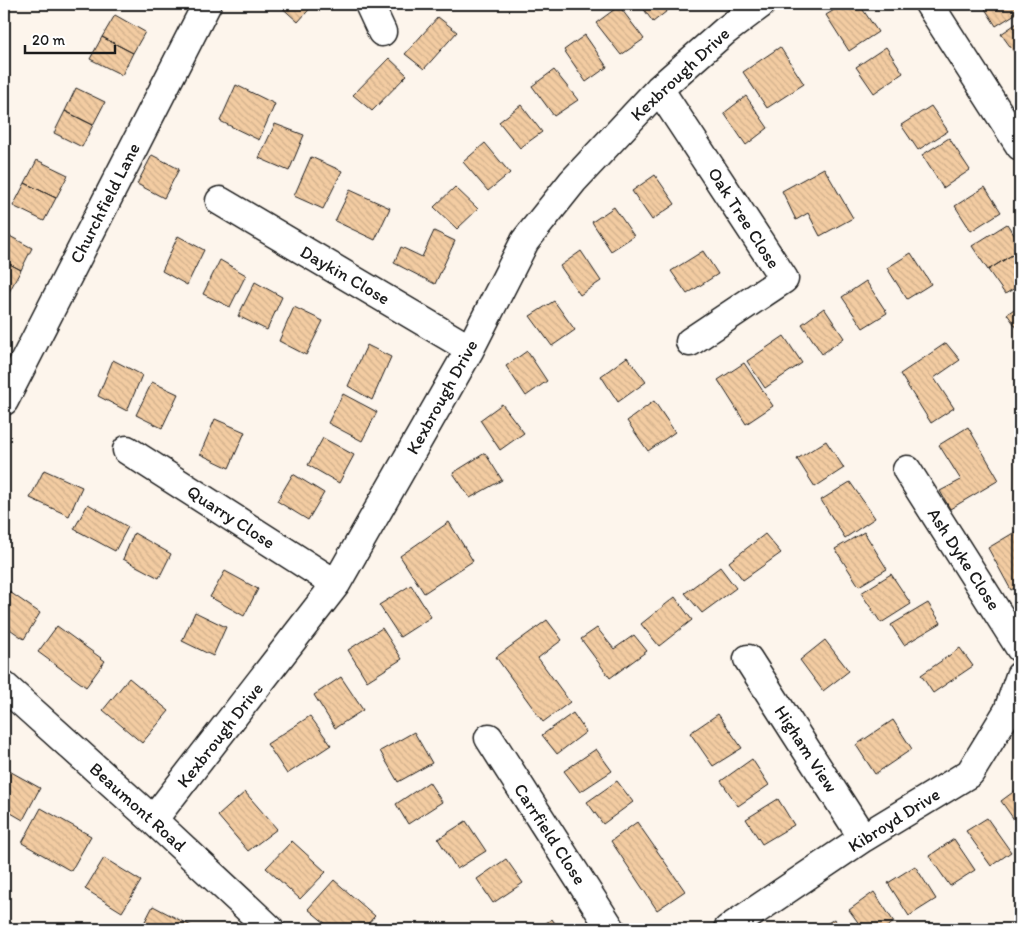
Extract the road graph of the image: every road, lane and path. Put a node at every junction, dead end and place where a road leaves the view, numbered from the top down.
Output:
1 (207, 4) edge
2 (369, 4) edge
3 (761, 4) edge
4 (928, 4) edge
5 (382, 32) dead end
6 (659, 89) junction
7 (1020, 146) edge
8 (220, 201) dead end
9 (690, 342) dead end
10 (470, 348) junction
11 (4, 401) edge
12 (127, 450) dead end
13 (907, 470) dead end
14 (336, 584) junction
15 (1020, 648) edge
16 (748, 659) dead end
17 (1020, 676) edge
18 (4, 686) edge
19 (489, 738) dead end
20 (154, 820) junction
21 (863, 838) junction
22 (270, 929) edge
23 (611, 929) edge
24 (728, 929) edge

1 - 11 street, Churchfield Lane
2 - 5 street
3 - 6 street, Kexbrough Drive
4 - 7 street
6 - 9 street, Oak Tree Close
6 - 10 street, Kexbrough Drive
8 - 10 street, Daykin Close
10 - 14 street, Kexbrough Drive
12 - 14 street, Quarry Close
13 - 15 street, Ash Dyke Close
14 - 20 street, Kexbrough Drive
16 - 21 street, Higham View
17 - 21 street, Kibroyd Drive
18 - 20 street, Beaumont Road
19 - 23 street, Carrfield Close
20 - 22 street, Beaumont Road
21 - 24 street, Kibroyd Drive

